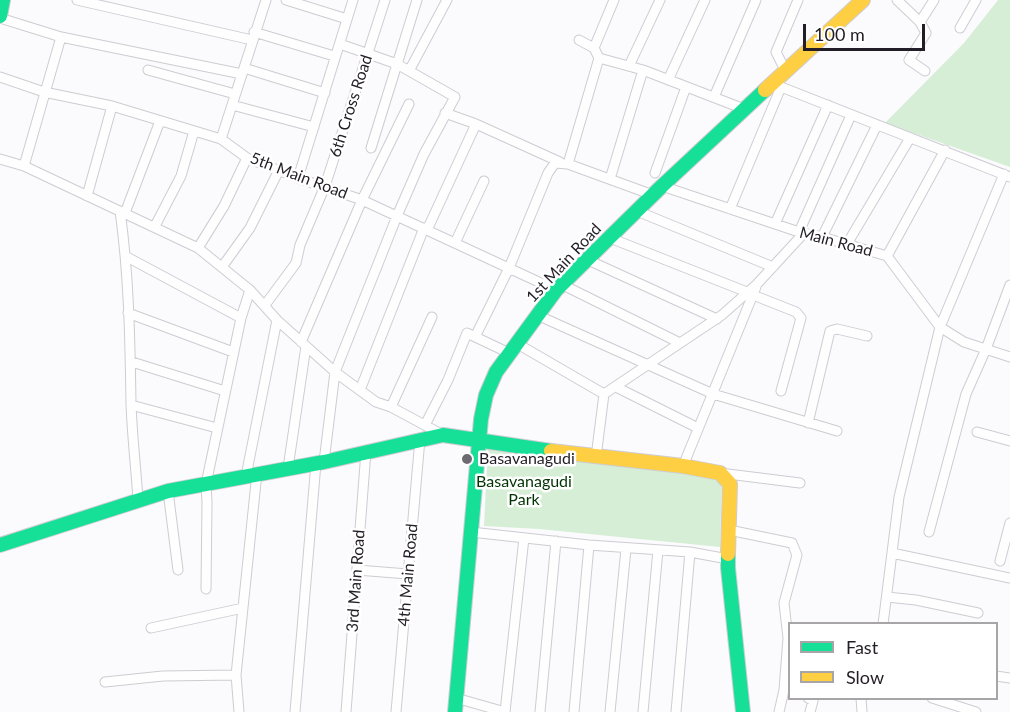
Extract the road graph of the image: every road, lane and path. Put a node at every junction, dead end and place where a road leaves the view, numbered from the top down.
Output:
1 (3, 0) edge
2 (77, 0) edge
3 (265, 0) edge
4 (286, 0) edge
5 (353, 0) edge
6 (385, 0) edge
7 (417, 0) edge
8 (447, 0) edge
9 (614, 0) edge
10 (660, 0) edge
11 (705, 0) edge
12 (756, 0) edge
13 (798, 0) edge
14 (863, 0) edge
15 (897, 0) edge
16 (934, 0) edge
17 (976, 0) edge
18 (0, 17) edge
19 (347, 19) junction
20 (920, 22) junction
21 (960, 28) dead end
22 (253, 36) junction
23 (61, 37) junction
24 (579, 40) dead end
25 (339, 44) junction
26 (594, 48) junction
27 (368, 54) junction
28 (334, 56) junction
29 (599, 58) junction
30 (397, 64) junction
31 (629, 66) junction
32 (148, 70) dead end
33 (643, 70) junction
34 (785, 70) junction
35 (243, 71) junction
36 (409, 71) junction
37 (925, 71) dead end
38 (0, 77) edge
39 (668, 80) junction
40 (776, 85) junction
41 (686, 87) junction
42 (44, 92) junction
43 (325, 93) junction
44 (235, 94) junction
45 (714, 97) junction
46 (409, 104) dead end
47 (232, 105) junction
48 (828, 105) junction
49 (112, 106) junction
50 (744, 109) junction
51 (445, 113) junction
52 (852, 115) junction
53 (160, 121) junction
54 (476, 124) junction
55 (877, 125) junction
56 (314, 127) junction
57 (194, 131) junction
58 (910, 138) junction
59 (221, 139) junction
60 (371, 148) dead end
61 (945, 150) junction
62 (248, 158) junction
63 (0, 159) edge
64 (564, 163) junction
65 (24, 166) junction
66 (279, 170) junction
67 (655, 173) dead end
68 (1007, 176) edge
69 (298, 178) junction
70 (610, 179) junction
71 (484, 181) dead end
72 (325, 186) junction
73 (657, 190) junction
74 (87, 196) junction
75 (362, 200) junction
76 (730, 209) junction
77 (637, 211) junction
78 (123, 212) junction
79 (397, 216) junction
80 (775, 224) junction
81 (155, 226) junction
82 (425, 229) junction
83 (802, 233) junction
84 (822, 237) junction
85 (610, 238) junction
86 (455, 243) junction
87 (847, 244) junction
88 (198, 248) junction
89 (887, 256) junction
90 (127, 257) junction
91 (588, 260) junction
92 (222, 267) junction
93 (773, 267) junction
94 (509, 268) junction
95 (1010, 285) edge
96 (560, 287) junction
97 (250, 290) junction
98 (750, 294) junction
99 (265, 305) junction
100 (128, 314) junction
101 (537, 315) junction
102 (432, 317) dead end
103 (241, 318) junction
104 (717, 319) junction
105 (277, 320) junction
106 (940, 327) junction
107 (867, 336) dead end
108 (475, 337) junction
109 (680, 343) junction
110 (304, 344) junction
111 (512, 348) junction
112 (986, 349) junction
113 (233, 352) junction
114 (1010, 357) edge
115 (132, 362) junction
116 (648, 366) junction
117 (335, 372) junction
118 (616, 387) junction
119 (360, 390) junction
120 (225, 391) junction
121 (782, 391) dead end
122 (604, 394) junction
123 (713, 394) junction
124 (131, 405) junction
125 (391, 407) junction
126 (808, 423) junction
127 (217, 428) junction
128 (698, 428) junction
129 (837, 431) dead end
130 (423, 432) junction
131 (977, 432) dead end
132 (480, 439) junction
133 (1010, 441) edge
134 (366, 451) junction
135 (597, 457) junction
136 (320, 462) junction
137 (682, 466) junction
138 (288, 468) junction
139 (720, 473) junction
140 (251, 475) junction
141 (800, 483) dead end
142 (206, 484) junction
143 (168, 491) junction
144 (138, 500) junction
145 (1010, 523) edge
146 (729, 530) junction
147 (471, 532) junction
148 (929, 532) dead end
149 (525, 538) junction
150 (556, 541) junction
151 (0, 545) edge
152 (589, 545) junction
153 (626, 549) junction
154 (658, 550) junction
155 (690, 552) junction
156 (892, 553) junction
157 (728, 559) junction
158 (1000, 561) dead end
159 (178, 570) dead end
160 (357, 570) junction
161 (408, 574) junction
162 (1010, 578) edge
163 (206, 589) dead end
164 (886, 597) junction
165 (243, 608) junction
166 (978, 613) dead end
167 (883, 622) edge
168 (151, 628) dead end
169 (788, 638) edge
170 (236, 675) junction
171 (105, 682) dead end
172 (787, 691) edge
173 (935, 700) edge
174 (456, 705) edge
175 (239, 712) edge
176 (295, 712) edge
177 (345, 712) edge
178 (396, 712) edge
179 (505, 712) edge
180 (540, 712) edge
181 (574, 712) edge
182 (610, 712) edge
183 (643, 712) edge
184 (675, 712) edge
185 (743, 712) edge
186 (779, 712) edge
187 (976, 712) edge

1 - 18 street
2 - 22 street
3 - 22 street
4 - 19 street
5 - 19 street
6 - 27 street, 6th Cross Road
7 - 30 street
8 - 36 street
9 - 26 street
10 - 31 street
11 - 39 street
12 - 45 street
13 - 34 street
14 - 34 street, 1st Main Road
15 - 20 street
16 - 20 street
17 - 21 street
18 - 23 street
19 - 25 street
20 - 37 street
22 - 28 street
22 - 35 street
23 - 35 street
23 - 42 street
24 - 26 street
25 - 27 street
25 - 28 street
26 - 29 street
27 - 30 street
27 - 72 street, 6th Cross Road
28 - 43 street
29 - 31 street
29 - 64 street
30 - 36 street
30 - 60 street
31 - 33 street
32 - 44 street
33 - 39 street
33 - 70 street
34 - 40 street, 1st Main Road
35 - 43 street
35 - 44 street
36 - 51 street
38 - 42 street, 5th Main Road
39 - 41 street
40 - 48 street
40 - 50 street, 1st Main Road
40 - 76 street
41 - 45 street
41 - 67 street
42 - 49 street, 5th Main Road
42 - 65 street
43 - 56 street
44 - 47 street
45 - 50 street
46 - 75 street
47 - 56 street
47 - 59 street
48 - 52 street
48 - 80 street
49 - 53 street, 5th Main Road
49 - 74 street
50 - 73 street, 1st Main Road
51 - 54 street, Main Road
51 - 79 street
52 - 55 street
52 - 83 street
53 - 57 street, 5th Main Road
53 - 78 street
54 - 64 street, Main Road
54 - 82 street
55 - 58 street
55 - 84 street
56 - 69 street
57 - 59 street, 5th Main Road
57 - 81 street
58 - 61 street
58 - 87 street
59 - 62 street, 5th Main Road
61 - 68 street
61 - 89 street
62 - 66 street, 5th Main Road
62 - 88 street
63 - 65 street
64 - 70 street, Main Road
64 - 94 street
65 - 74 street
66 - 69 street, 5th Main Road
66 - 92 street
68 - 106 street
69 - 72 street, 5th Main Road
70 - 73 street, Main Road
71 - 86 street
72 - 75 street, 5th Main Road
72 - 99 street, 6th Cross Road
73 - 76 street, Main Road
73 - 77 street, 1st Main Road
74 - 78 street
75 - 79 street, 5th Main Road
75 - 110 street
76 - 80 street, Main Road
77 - 85 street, 1st Main Road
77 - 93 street
78 - 81 street
78 - 90 street
79 - 82 street, 5th Main Road
79 - 117 street
80 - 83 street, Main Road
81 - 88 street
82 - 86 street, 5th Main Road
82 - 119 street
83 - 84 street, Main Road
83 - 93 street
84 - 87 street, Main Road
85 - 91 street, 1st Main Road
85 - 98 street
86 - 94 street, 5th Main Road
87 - 89 street, Main Road
88 - 92 street
89 - 106 street, Main Road
90 - 100 street
90 - 103 street
91 - 96 street, 1st Main Road
91 - 104 street
92 - 97 street
93 - 98 street
94 - 96 street, 5th Main Road
94 - 108 street
95 - 112 street
96 - 101 street, 1st Main Road
96 - 109 street, 5th Main Road
97 - 99 street
97 - 103 street
98 - 104 street
98 - 121 street
98 - 123 street
99 - 105 street
100 - 113 street
100 - 115 street
101 - 111 street, 1st Main Road
101 - 116 street
102 - 125 street
103 - 113 street
104 - 109 street
105 - 110 street
105 - 140 street
106 - 112 street, Main Road
106 - 156 street
107 - 126 street
108 - 111 street
108 - 130 street
109 - 116 street
110 - 117 street
110 - 138 street
111 - 122 street
111 - 132 street, 1st Main Road
112 - 114 street, Main Road
112 - 148 street
113 - 120 street
115 - 120 street
115 - 124 street
116 - 118 street
116 - 123 street
117 - 119 street
117 - 136 street
118 - 122 street
118 - 128 street
119 - 125 street
120 - 127 street
122 - 135 street
123 - 126 street
123 - 128 street
124 - 127 street
124 - 144 street
125 - 130 street
126 - 129 street
127 - 142 street
128 - 137 street
130 - 132 street
130 - 134 street
130 - 161 street, 4th Main Road
131 - 133 street
132 - 135 street
132 - 147 street, 1st Main Road
134 - 136 street
134 - 160 street, 3rd Main Road
135 - 137 street
136 - 138 street
136 - 176 street
137 - 139 street
138 - 140 street
139 - 141 street
139 - 146 street
140 - 142 street
140 - 165 street
142 - 143 street
142 - 163 street
143 - 144 street
143 - 159 street
144 - 151 street
145 - 158 street
146 - 157 street
146 - 169 street
147 - 149 street
147 - 174 street, 1st Main Road
149 - 150 street
149 - 179 street
150 - 152 street
150 - 180 street
152 - 153 street
152 - 181 street
153 - 154 street
153 - 182 street
154 - 155 street
154 - 183 street
155 - 157 street
155 - 184 street
156 - 162 street
156 - 164 street
157 - 185 street
160 - 161 street
160 - 177 street, 3rd Main Road
161 - 178 street, 4th Main Road
164 - 166 street
164 - 167 street
165 - 168 street
165 - 170 street
169 - 172 street
170 - 171 street
170 - 175 street
172 - 186 street
173 - 187 street
174 - 179 street

